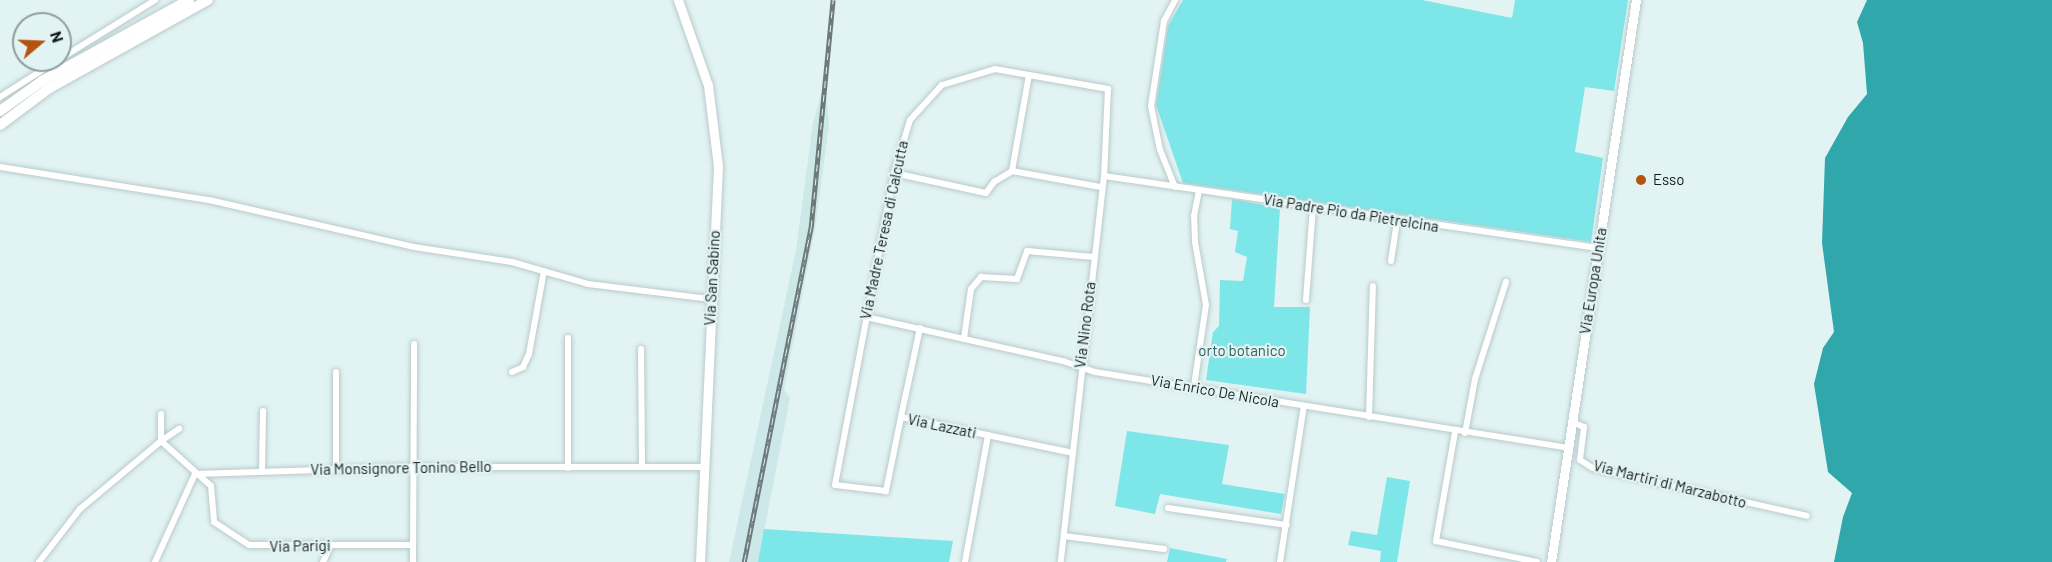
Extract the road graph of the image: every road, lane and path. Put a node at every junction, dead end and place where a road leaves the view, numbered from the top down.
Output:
1 (156, 0) edge
2 (189, 0) edge
3 (208, 0) edge
4 (678, 0) edge
5 (1175, 0) edge
6 (1636, 0) edge
7 (72, 51) edge
8 (39, 72) edge
9 (1029, 75) junction
10 (1108, 89) joint
11 (0, 97) edge
12 (0, 111) edge
13 (0, 125) edge
14 (0, 166) edge
15 (1012, 171) junction
16 (894, 173) junction
17 (1104, 176) junction
18 (1101, 187) junction
19 (1175, 187) junction
20 (1198, 191) junction
21 (1312, 206) junction
22 (1397, 221) junction
23 (1598, 248) junction
24 (1094, 257) junction
25 (1391, 261) dead end
26 (544, 271) junction
27 (1506, 282) dead end
28 (1373, 286) dead end
29 (711, 299) junction
30 (1306, 300) dead end
31 (866, 317) junction
32 (920, 328) junction
33 (568, 338) dead end
34 (964, 338) junction
35 (414, 344) dead end
36 (641, 350) dead end
37 (1080, 367) junction
38 (336, 372) dead end
39 (512, 372) dead end
40 (1194, 386) junction
41 (1305, 406) junction
42 (263, 411) dead end
43 (161, 414) dead end
44 (901, 417) junction
45 (1369, 417) junction
46 (1572, 422) junction
47 (179, 429) dead end
48 (1455, 432) junction
49 (1465, 433) junction
50 (988, 435) junction
51 (161, 441) junction
52 (1568, 448) junction
53 (1073, 453) junction
54 (414, 467) junction
55 (642, 467) junction
56 (704, 467) junction
57 (568, 468) junction
58 (336, 469) junction
59 (262, 470) junction
60 (195, 474) junction
61 (1168, 508) dead end
62 (1807, 516) dead end
63 (1287, 525) junction
64 (1064, 536) junction
65 (413, 545) junction
66 (330, 546) junction
67 (1164, 549) dead end
68 (39, 562) edge
69 (155, 562) edge
70 (322, 562) edge
71 (414, 562) edge
72 (700, 562) edge
73 (964, 562) edge
74 (1061, 562) edge
75 (1280, 562) edge
76 (1537, 562) edge
77 (1551, 562) edge

1 - 7 street
2 - 12 highway
3 - 13 highway
4 - 29 street, Via San Sabino
5 - 19 street
6 - 23 street, Via Europa Unita
8 - 11 street
9 - 10 street, Via Madre Teresa di Calcutta
9 - 15 street
9 - 16 street, Via Madre Teresa di Calcutta
10 - 17 street, Via Nino Rota
14 - 26 street
15 - 16 street
15 - 18 street
16 - 31 street, Via Madre Teresa di Calcutta
17 - 18 street, Via Nino Rota
17 - 19 street, Via Padre Pio da Pietrelcina
18 - 24 street, Via Nino Rota
19 - 20 street, Via Padre Pio da Pietrelcina
20 - 21 street, Via Padre Pio da Pietrelcina
20 - 40 street
21 - 22 street, Via Padre Pio da Pietrelcina
21 - 30 street
22 - 23 street, Via Padre Pio da Pietrelcina
22 - 25 street
23 - 46 street, Via Europa Unita
24 - 34 street
24 - 37 street, Via Nino Rota
26 - 29 street
26 - 39 street
27 - 49 street
28 - 45 street
29 - 56 street, Via San Sabino
31 - 32 street, Via Enrico De Nicola
31 - 44 street, Via Madre Teresa di Calcutta
32 - 34 street, Via Enrico De Nicola
32 - 44 street, Via Lazzati
33 - 57 street
34 - 37 street, Via Enrico De Nicola
35 - 54 street
36 - 55 street
37 - 40 street, Via Enrico De Nicola
37 - 53 street, Via Nino Rota
38 - 58 street
40 - 41 street, Via Enrico De Nicola
41 - 45 street, Via Enrico De Nicola
41 - 63 street
42 - 59 street
43 - 51 street
44 - 50 street, Via Lazzati
45 - 48 street, Via Enrico De Nicola
46 - 52 street, Via Europa Unita
46 - 62 street, Via Martiri di Marzabotto
47 - 51 street
48 - 49 street, Via Enrico De Nicola
48 - 76 street
49 - 52 street, Via Enrico De Nicola
50 - 53 street, Via Lazzati
50 - 73 street
51 - 60 street
51 - 68 street
52 - 77 street, Via Europa Unita
53 - 64 street, Via Nino Rota
54 - 57 street, Via Monsignore Tonino Bello
54 - 58 street, Via Monsignore Tonino Bello
54 - 65 street
55 - 56 street, Via Monsignore Tonino Bello
55 - 57 street, Via Monsignore Tonino Bello
56 - 72 street, Via San Sabino
58 - 59 street, Via Monsignore Tonino Bello
59 - 60 street, Via Monsignore Tonino Bello
60 - 66 street, Via Parigi
60 - 69 street
61 - 63 street
63 - 75 street
64 - 67 street
64 - 74 street, Via Nino Rota
65 - 66 street, Via Parigi
65 - 71 street
66 - 70 street

